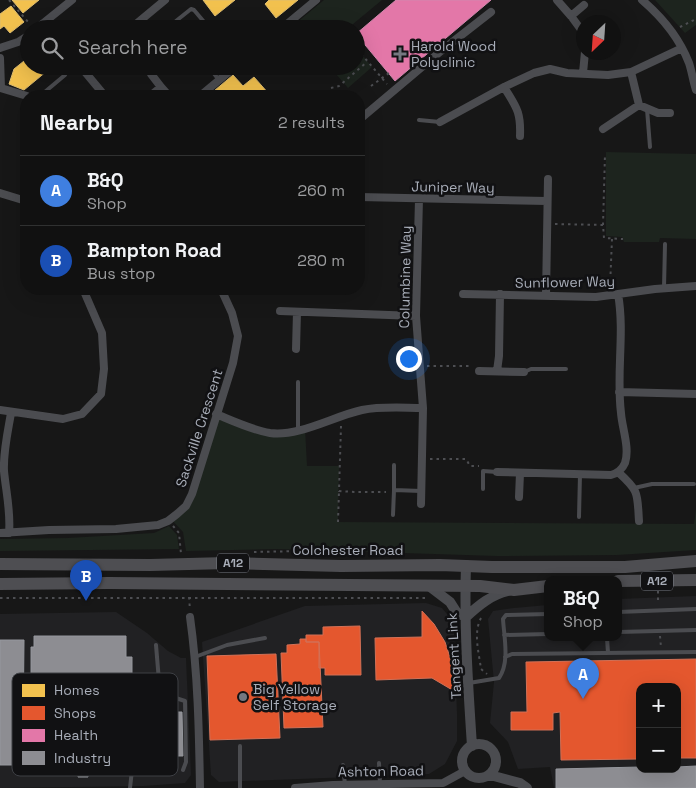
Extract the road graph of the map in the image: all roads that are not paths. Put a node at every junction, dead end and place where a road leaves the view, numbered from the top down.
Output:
1 (72, 0) edge
2 (165, 0) edge
3 (316, 0) edge
4 (557, 0) edge
5 (642, 0) edge
6 (584, 5) dead end
7 (491, 12) dead end
8 (571, 16) junction
9 (52, 20) edge
10 (141, 20) edge
11 (177, 20) edge
12 (202, 20) edge
13 (292, 20) edge
14 (576, 23) edge
15 (20, 41) edge
16 (0, 48) edge
17 (682, 48) junction
18 (0, 58) edge
19 (584, 60) edge
20 (631, 72) junction
21 (583, 73) junction
22 (66, 75) dead end
23 (88, 75) edge
24 (152, 75) edge
25 (215, 75) edge
26 (225, 75) edge
27 (219, 80) junction
28 (504, 86) junction
29 (161, 87) junction
30 (47, 90) edge
31 (100, 90) edge
32 (157, 90) edge
33 (164, 90) edge
34 (207, 90) edge
35 (696, 90) edge
36 (20, 94) edge
37 (639, 105) junction
38 (647, 110) junction
39 (670, 113) dead end
40 (365, 115) edge
41 (419, 120) dead end
42 (440, 122) joint
43 (603, 129) dead end
44 (520, 136) dead end
45 (650, 147) dead end
46 (548, 179) dead end
47 (0, 193) edge
48 (365, 197) edge
49 (20, 199) edge
50 (419, 199) junction
51 (548, 200) junction
52 (665, 244) dead end
53 (696, 286) edge
54 (664, 288) junction
55 (463, 294) dead end
56 (500, 294) junction
57 (86, 295) edge
58 (224, 295) edge
59 (614, 295) junction
60 (546, 296) junction
61 (280, 311) dead end
62 (296, 312) junction
63 (416, 316) junction
64 (296, 349) dead end
65 (566, 369) dead end
66 (479, 371) road end
67 (497, 371) junction
68 (524, 372) joint
69 (298, 382) dead end
70 (619, 392) junction
71 (696, 394) edge
72 (423, 408) junction
73 (0, 410) edge
74 (11, 413) junction
75 (216, 414) junction
76 (298, 430) junction
77 (394, 465) dead end
78 (497, 472) joint
79 (618, 472) junction
80 (520, 473) junction
81 (580, 474) junction
82 (694, 484) dead end
83 (634, 488) junction
84 (483, 489) dead end
85 (394, 490) junction
86 (421, 491) junction
87 (519, 498) dead end
88 (420, 504) dead end
89 (393, 515) dead end
90 (579, 517) dead end
91 (639, 521) dead end
92 (0, 533) edge
93 (10, 533) junction
94 (696, 561) edge
95 (0, 564) edge
96 (466, 565) junction
97 (696, 580) edge
98 (622, 581) edge
99 (0, 584) edge
100 (430, 586) junction
101 (544, 586) edge
102 (465, 587) junction
103 (514, 590) junction
104 (696, 610) edge
105 (622, 612) edge
106 (544, 614) edge
107 (190, 617) dead end
108 (466, 617) junction
109 (696, 630) edge
110 (622, 632) edge
111 (544, 634) edge
112 (504, 635) junction
113 (265, 638) dead end
114 (608, 641) edge
115 (156, 645) dead end
116 (696, 652) edge
117 (608, 653) junction
118 (195, 657) junction
119 (505, 657) junction
120 (158, 673) edge
121 (468, 683) junction
122 (178, 699) edge
123 (240, 746) dead end
124 (472, 746) junction
125 (379, 763) dead end
126 (343, 765) dead end
127 (183, 770) dead end
128 (465, 771) junction
129 (490, 774) junction
130 (380, 784) junction
131 (345, 785) junction
132 (357, 786) edge
133 (333, 787) edge
134 (200, 788) edge
135 (240, 788) edge
136 (295, 788) edge
137 (527, 788) edge

1 - 9 street
2 - 10 street
3 - 13 street
4 - 8 street
5 - 17 street
6 - 8 street
7 - 40 street
8 - 14 street
11 - 12 lane
15 - 16 street
17 - 20 street
17 - 35 street
18 - 36 street
19 - 21 street
20 - 21 street
20 - 37 street
21 - 28 street
22 - 30 lane
23 - 31 street
24 - 29 street
25 - 27 lane
26 - 27 street
27 - 34 street
28 - 42 street
28 - 44 street
29 - 32 street
29 - 33 street
37 - 38 street
37 - 43 street
38 - 39 street
38 - 45 lane
41 - 42 lane
46 - 51 street
47 - 49 street
48 - 50 street, Juniper Way
50 - 51 street, Juniper Way
50 - 63 street, Columbine Way
51 - 60 street
52 - 54 lane
53 - 54 street, Sunflower Way
54 - 59 street, Sunflower Way
55 - 56 street, Sunflower Way
56 - 60 street, Sunflower Way
56 - 67 street
57 - 74 street
58 - 75 street, Sackville Crescent
59 - 60 street, Sunflower Way
59 - 70 street
61 - 62 street
62 - 63 street
62 - 64 street
63 - 72 street, Columbine Way
65 - 68 lane
66 - 67 street
67 - 68 street
69 - 76 lane
70 - 71 street
70 - 79 street
72 - 76 street
72 - 86 street, Columbine Way
73 - 74 street
74 - 93 street
75 - 76 street
75 - 93 street, Sackville Crescent
77 - 85 lane
78 - 80 street
78 - 84 lane
79 - 81 street
79 - 83 street
80 - 81 street
80 - 87 street
81 - 90 lane
82 - 83 lane
83 - 91 street
85 - 86 lane
85 - 89 lane
86 - 88 street, Columbine Way
92 - 93 street, Sackville Crescent
94 - 96 highway, Colchester Road / A12
95 - 96 highway, Colchester Road / A12
96 - 102 street, Tangent Link
97 - 98 highway, A12
99 - 100 highway, A12
100 - 102 highway, A12
100 - 108 street
101 - 103 highway, A12
102 - 103 highway, A12
102 - 108 street, Tangent Link
103 - 108 street
104 - 105 lane
106 - 112 lane
107 - 118 street
108 - 121 street, Tangent Link
109 - 110 lane
111 - 112 lane
112 - 119 lane
113 - 118 lane
114 - 117 lane
115 - 120 lane
116 - 117 lane
117 - 119 lane
118 - 134 street
119 - 121 lane
121 - 124 street, Tangent Link
122 - 127 lane
123 - 135 lane
124 - 128 street
124 - 129 street
125 - 130 lane
126 - 131 lane
128 - 129 street
128 - 130 street, Ashton Road
129 - 137 street
130 - 132 street, Ashton Road
131 - 132 street, Ashton Road
131 - 133 street, Ashton Road
133 - 136 street, Ashton Road

